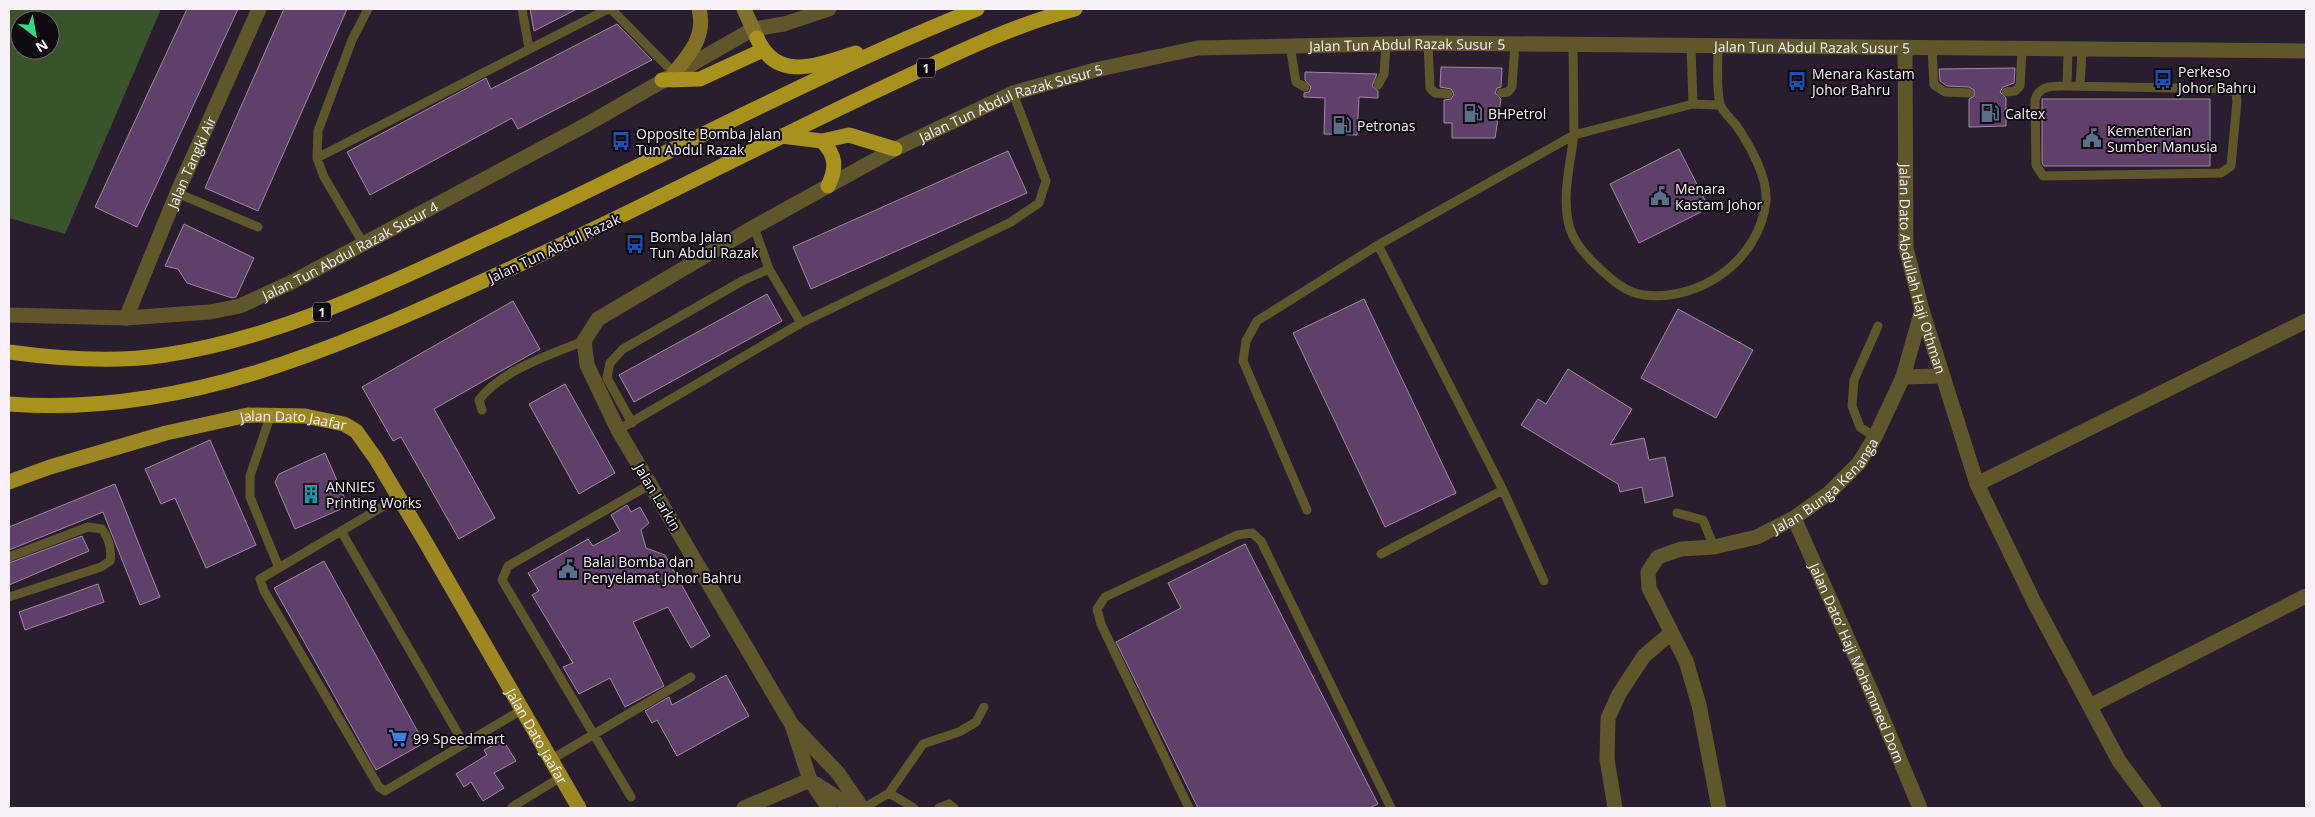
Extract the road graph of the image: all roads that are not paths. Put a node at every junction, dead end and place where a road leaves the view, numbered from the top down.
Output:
1 (259, 9) edge
2 (368, 9) edge
3 (522, 9) edge
4 (610, 9) edge
5 (699, 9) edge
6 (744, 9) edge
7 (829, 9) edge
8 (977, 9) edge
9 (1075, 9) edge
10 (758, 39) junction
11 (901, 39) junction
12 (1428, 43) junction
13 (1386, 44) junction
14 (1515, 44) junction
15 (1573, 45) junction
16 (1290, 46) junction
17 (1691, 46) junction
18 (1718, 47) junction
19 (529, 48) junction
20 (1905, 49) junction
21 (1932, 49) junction
22 (2022, 50) junction
23 (2075, 50) junction
24 (2306, 52) edge
25 (668, 77) junction
26 (1378, 85) dead end
27 (2067, 86) junction
28 (2080, 86) junction
29 (1305, 87) dead end
30 (2006, 92) dead end
31 (1013, 93) junction
32 (1969, 93) dead end
33 (1448, 94) dead end
34 (1501, 94) dead end
35 (1693, 104) junction
36 (1720, 105) junction
37 (1574, 135) junction
38 (780, 136) junction
39 (822, 141) junction
40 (895, 150) junction
41 (317, 158) junction
42 (828, 186) junction
43 (178, 192) junction
44 (258, 226) dead end
45 (754, 227) junction
46 (363, 242) junction
47 (1378, 245) junction
48 (768, 269) junction
49 (1922, 310) junction
50 (9, 315) edge
51 (126, 318) junction
52 (2306, 321) edge
53 (801, 323) junction
54 (1878, 326) dead end
55 (584, 341) junction
56 (9, 352) edge
57 (1942, 376) junction
58 (1903, 377) junction
59 (9, 404) edge
60 (482, 410) dead end
61 (271, 414) junction
62 (632, 424) junction
63 (618, 430) junction
64 (1875, 437) junction
65 (9, 482) edge
66 (651, 484) junction
67 (1977, 484) junction
68 (1502, 490) junction
69 (399, 497) junction
70 (1307, 510) dead end
71 (1677, 513) dead end
72 (1794, 518) junction
73 (341, 531) junction
74 (1714, 547) junction
75 (1381, 554) dead end
76 (9, 557) edge
77 (279, 568) junction
78 (1544, 581) dead end
79 (2306, 596) edge
80 (9, 598) edge
81 (1671, 633) junction
82 (691, 677) dead end
83 (2090, 706) junction
84 (984, 707) dead end
85 (523, 709) junction
86 (792, 725) junction
87 (593, 734) junction
88 (464, 744) junction
89 (552, 759) junction
90 (561, 777) junction
91 (810, 780) junction
92 (889, 793) junction
93 (631, 797) dead end
94 (512, 807) dead end
95 (579, 808) edge
96 (744, 808) edge
97 (829, 808) edge
98 (852, 808) edge
99 (863, 808) edge
100 (914, 808) edge
101 (939, 808) edge
102 (954, 808) edge
103 (1189, 808) edge
104 (1391, 808) edge
105 (1615, 808) edge
106 (1719, 808) edge
107 (1920, 808) edge
108 (2154, 808) edge

1 - 43 street, Jalan Tangki Air
2 - 41 lane
3 - 19 lane
4 - 19 lane
4 - 25 lane
5 - 25 main road
6 - 10 main road
7 - 10 street
8 - 11 highway, 1
9 - 38 highway, Jalan Tun Abdul Razak / 1
10 - 11 highway
10 - 25 street
11 - 56 highway, 1
12 - 13 street, Jalan Tun Abdul Razak Susur 5
12 - 14 street, Jalan Tun Abdul Razak Susur 5
12 - 33 lane
13 - 16 street, Jalan Tun Abdul Razak Susur 5
13 - 26 lane
14 - 15 street, Jalan Tun Abdul Razak Susur 5
14 - 34 lane
15 - 17 street, Jalan Tun Abdul Razak Susur 5
15 - 37 lane
16 - 29 lane
16 - 31 street, Jalan Tun Abdul Razak Susur 5
17 - 18 street, Jalan Tun Abdul Razak Susur 5
17 - 35 lane
18 - 20 street, Jalan Tun Abdul Razak Susur 5
18 - 36 lane
19 - 41 lane
20 - 21 street, Jalan Tun Abdul Razak Susur 5
20 - 49 street, Jalan Dato Abdullah Haji Othman
21 - 22 street, Jalan Tun Abdul Razak Susur 5
21 - 32 lane
22 - 23 street, Jalan Tun Abdul Razak Susur 5
22 - 30 lane
23 - 24 street, Jalan Tun Abdul Razak Susur 5
23 - 27 lane
23 - 28 lane
25 - 46 street, Jalan Tun Abdul Razak Susur 4
27 - 28 lane
27 - 28 lane
31 - 40 street, Jalan Tun Abdul Razak Susur 5
31 - 53 lane
35 - 36 lane
35 - 37 lane
36 - 37 lane
37 - 47 lane
38 - 39 highway
38 - 59 highway, Jalan Tun Abdul Razak / 1
39 - 40 highway
39 - 42 highway
40 - 42 street, Jalan Tun Abdul Razak Susur 5
41 - 46 lane
42 - 45 street, Jalan Tun Abdul Razak Susur 5
43 - 44 lane
43 - 51 street, Jalan Tangki Air
45 - 48 lane
45 - 55 street, Jalan Tun Abdul Razak Susur 5
46 - 51 street, Jalan Tun Abdul Razak Susur 4
47 - 68 lane
47 - 70 lane
48 - 53 lane
48 - 62 lane
49 - 57 street, Jalan Dato Abdullah Haji Othman
49 - 58 street, Jalan Bunga Kenanga
50 - 51 street, Jalan Tun Abdul Razak Susur 4
52 - 67 street
53 - 62 lane
54 - 64 lane
55 - 60 lane
55 - 63 street, Jalan Larkin
57 - 58 street
57 - 67 street, Jalan Dato Abdullah Haji Othman
58 - 64 street, Jalan Bunga Kenanga
61 - 65 main road, Jalan Dato Jaafar
61 - 69 main road, Jalan Dato Jaafar
61 - 77 lane
62 - 63 lane
63 - 66 street, Jalan Larkin
64 - 72 street, Jalan Bunga Kenanga
66 - 86 street, Jalan Larkin
66 - 87 lane
67 - 83 street, Jalan Dato Abdullah Haji Othman
68 - 75 lane
68 - 78 lane
69 - 73 lane
69 - 85 main road, Jalan Dato Jaafar
71 - 74 lane
72 - 74 street, Jalan Bunga Kenanga
72 - 107 street, Jalan Dato’ Haji Mohammed Dom
73 - 77 lane
73 - 88 lane
74 - 81 street, Jalan Bunga Kenanga
76 - 80 lane
77 - 88 lane
79 - 83 street
81 - 105 street
81 - 106 street
82 - 87 lane
83 - 108 street, Jalan Dato Abdullah Haji Othman
84 - 92 lane
85 - 88 lane
85 - 89 main road, Jalan Dato Jaafar
86 - 91 street, Jalan Larkin
86 - 99 street, Jalan Larkin
87 - 89 lane
87 - 93 lane
89 - 90 main road, Jalan Dato Jaafar
90 - 94 lane
90 - 95 main road, Jalan Dato Jaafar
91 - 96 street
91 - 97 street, Jalan Larkin
91 - 98 street
92 - 99 lane
92 - 100 lane
101 - 102 lane
103 - 104 lane

